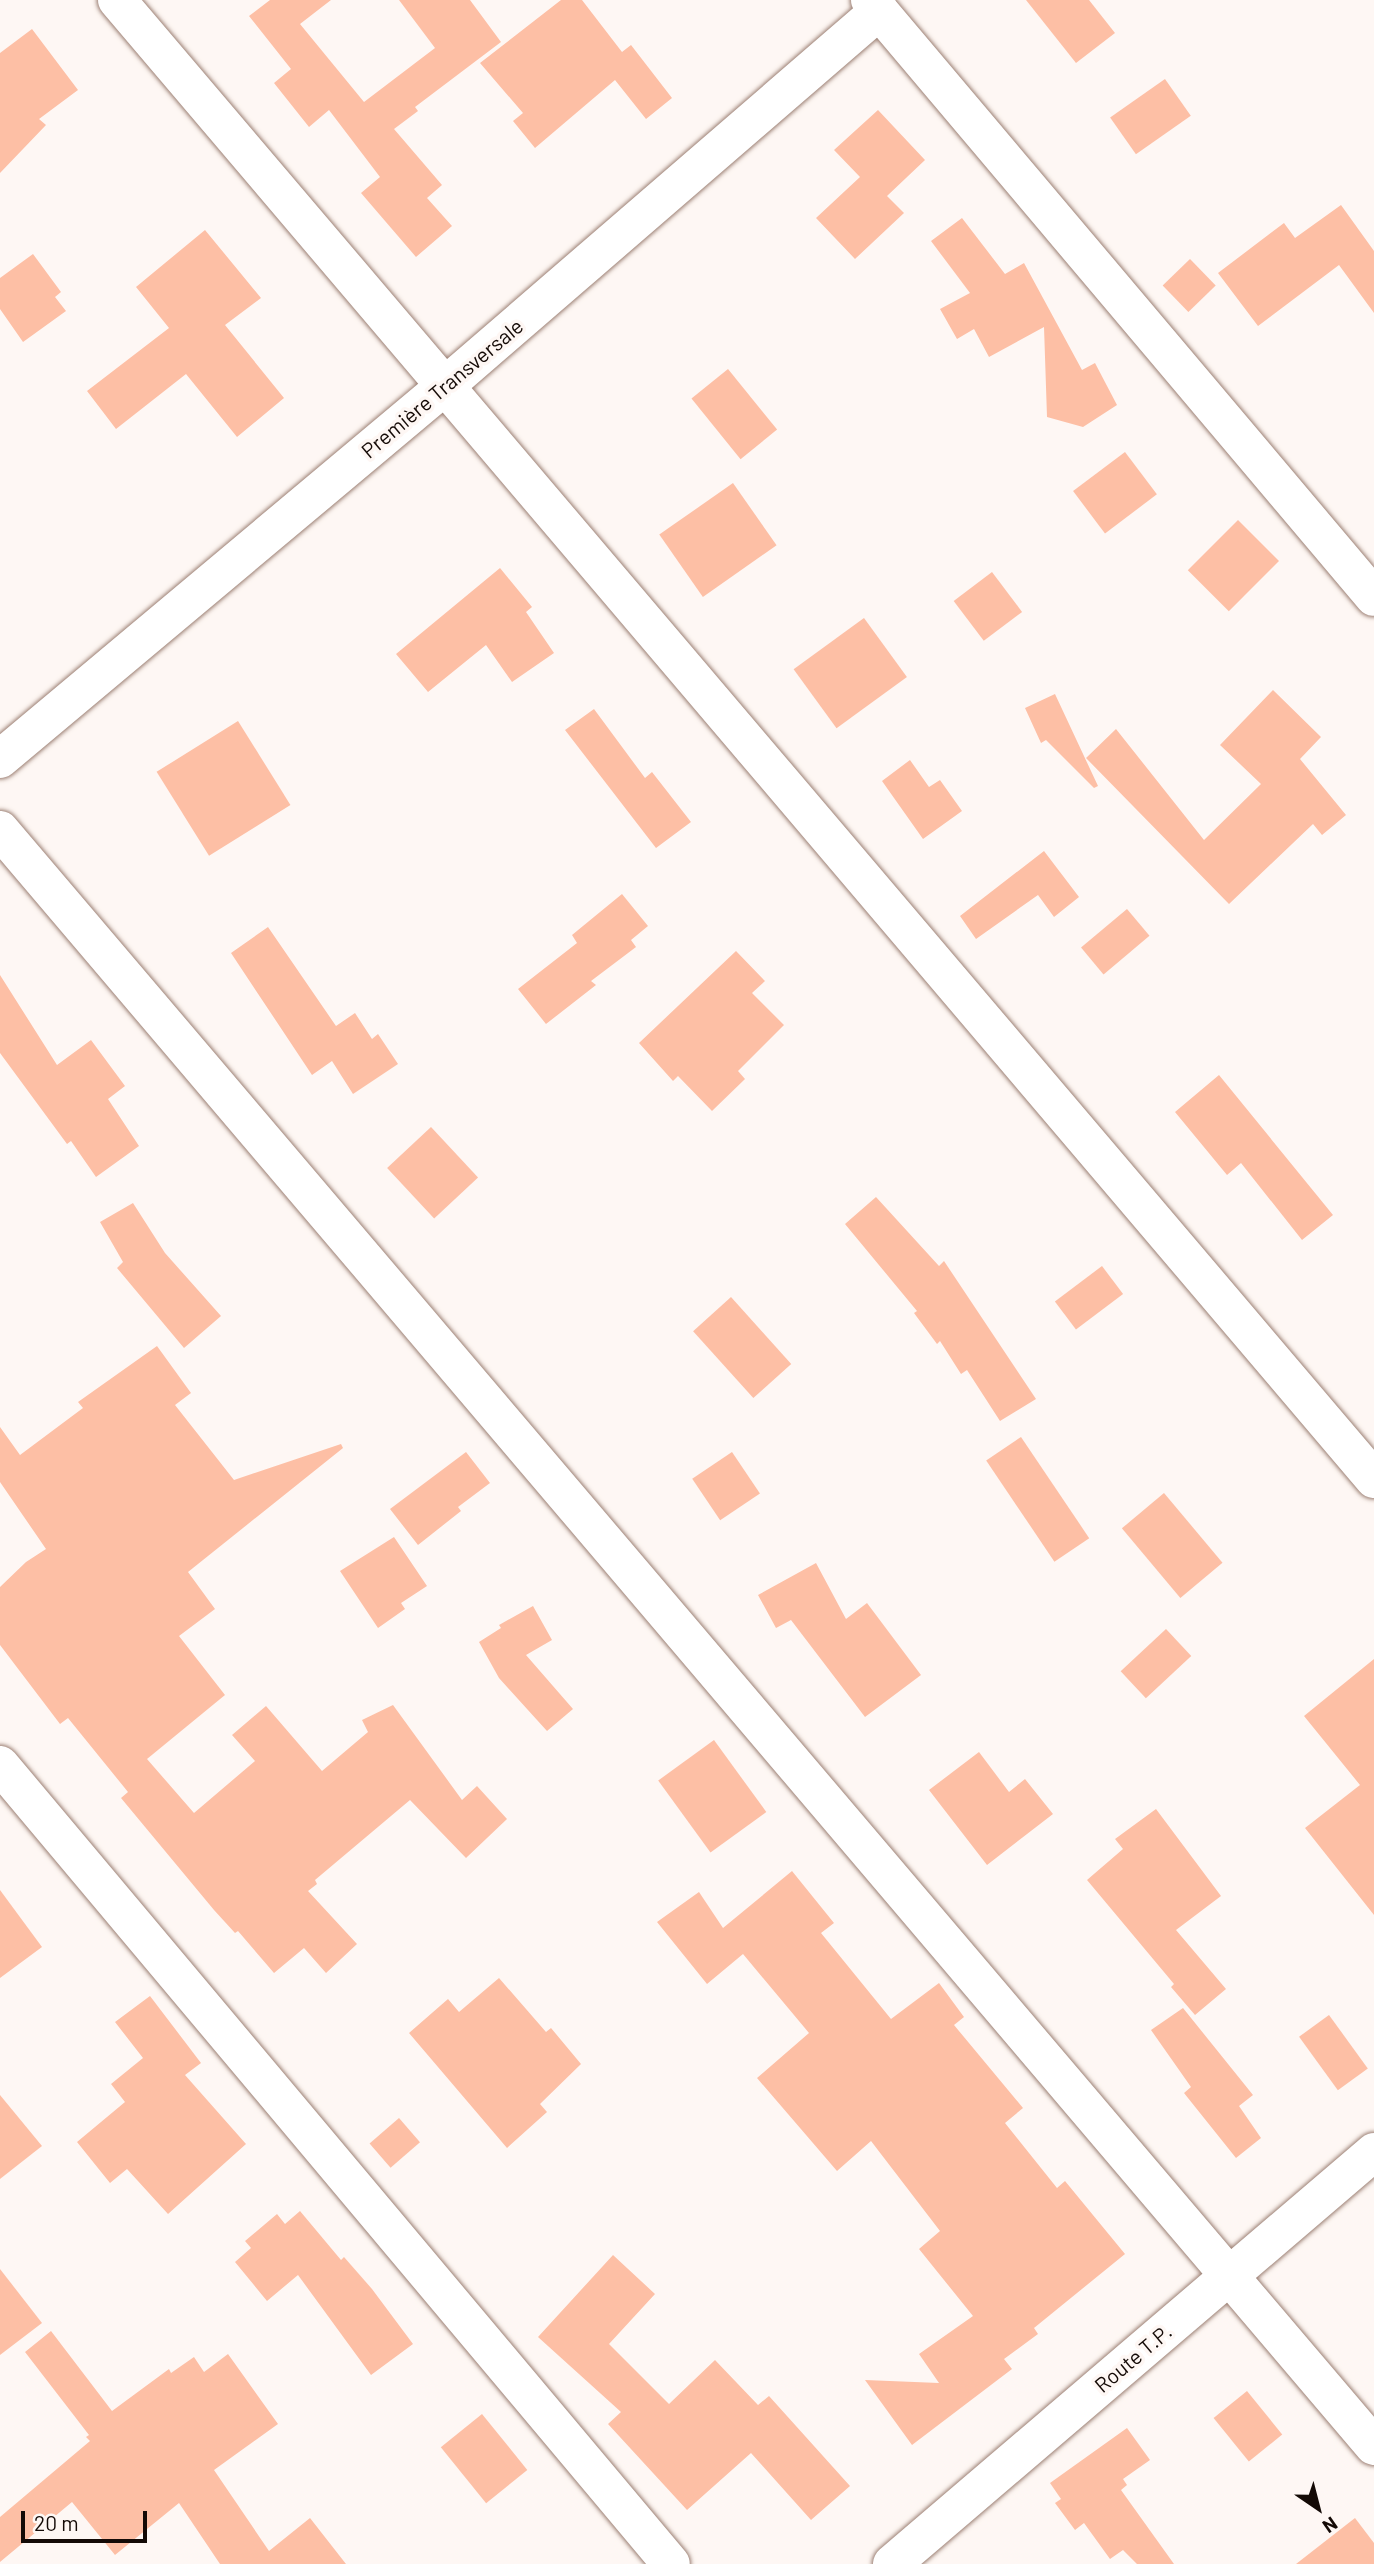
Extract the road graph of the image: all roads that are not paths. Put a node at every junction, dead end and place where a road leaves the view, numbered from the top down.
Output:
1 (117, 0) edge
2 (875, 5) edge
3 (445, 386) junction
4 (1374, 597) edge
5 (0, 759) edge
6 (0, 830) edge
7 (1374, 1479) edge
8 (0, 1765) edge
9 (1374, 2152) edge
10 (1230, 2276) junction
11 (1374, 2445) edge
12 (671, 2564) edge
13 (892, 2564) edge

1 - 3 street
2 - 3 street, Première Transversale
2 - 4 street
3 - 5 street, Première Transversale
3 - 7 street
6 - 10 street
8 - 12 street
9 - 10 street, Route T.P.
10 - 11 street
10 - 13 street, Route T.P.

